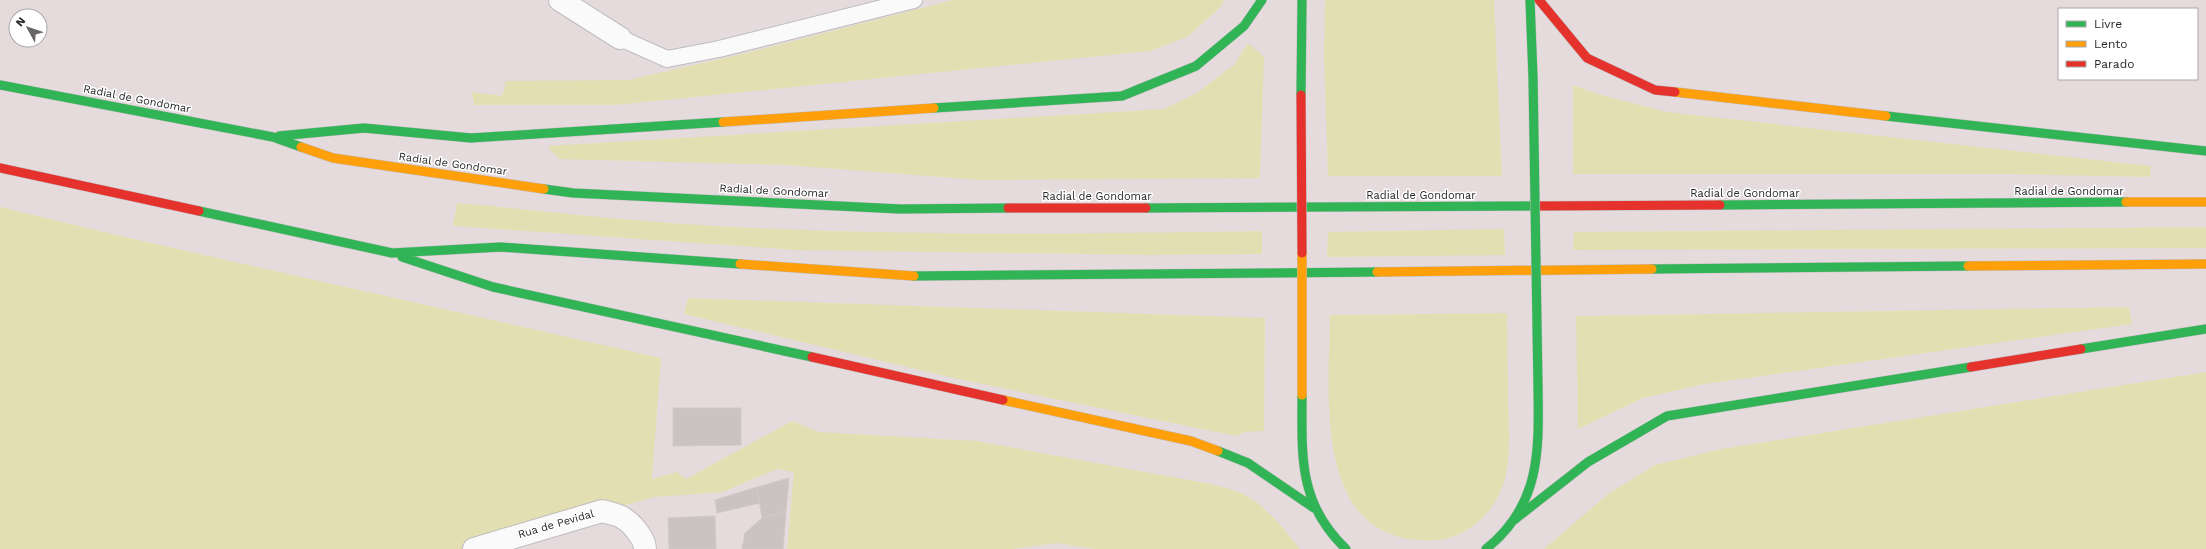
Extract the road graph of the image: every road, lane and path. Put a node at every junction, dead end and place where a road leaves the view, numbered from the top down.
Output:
1 (560, 0) edge
2 (914, 0) edge
3 (1262, 0) edge
4 (1302, 0) edge
5 (1530, 0) edge
6 (1539, 0) edge
7 (620, 38) joint
8 (0, 85) edge
9 (273, 137) junction
10 (2206, 151) edge
11 (0, 168) edge
12 (2206, 202) edge
13 (392, 253) junction
14 (2206, 264) edge
15 (2206, 329) edge
16 (1314, 508) junction
17 (1514, 520) junction
18 (474, 549) edge
19 (646, 549) edge
20 (1346, 549) edge
21 (1486, 549) edge

1 - 7 street
2 - 7 lane
3 - 9 main road
4 - 16 main road, bridge
5 - 17 main road, bridge
6 - 10 main road
8 - 9 main road, Radial de Gondomar
9 - 12 main road, Radial de Gondomar
11 - 13 main road
13 - 14 main road
13 - 16 main road
15 - 17 main road
16 - 20 main road
17 - 21 main road
18 - 19 street, Rua de Pevidal

